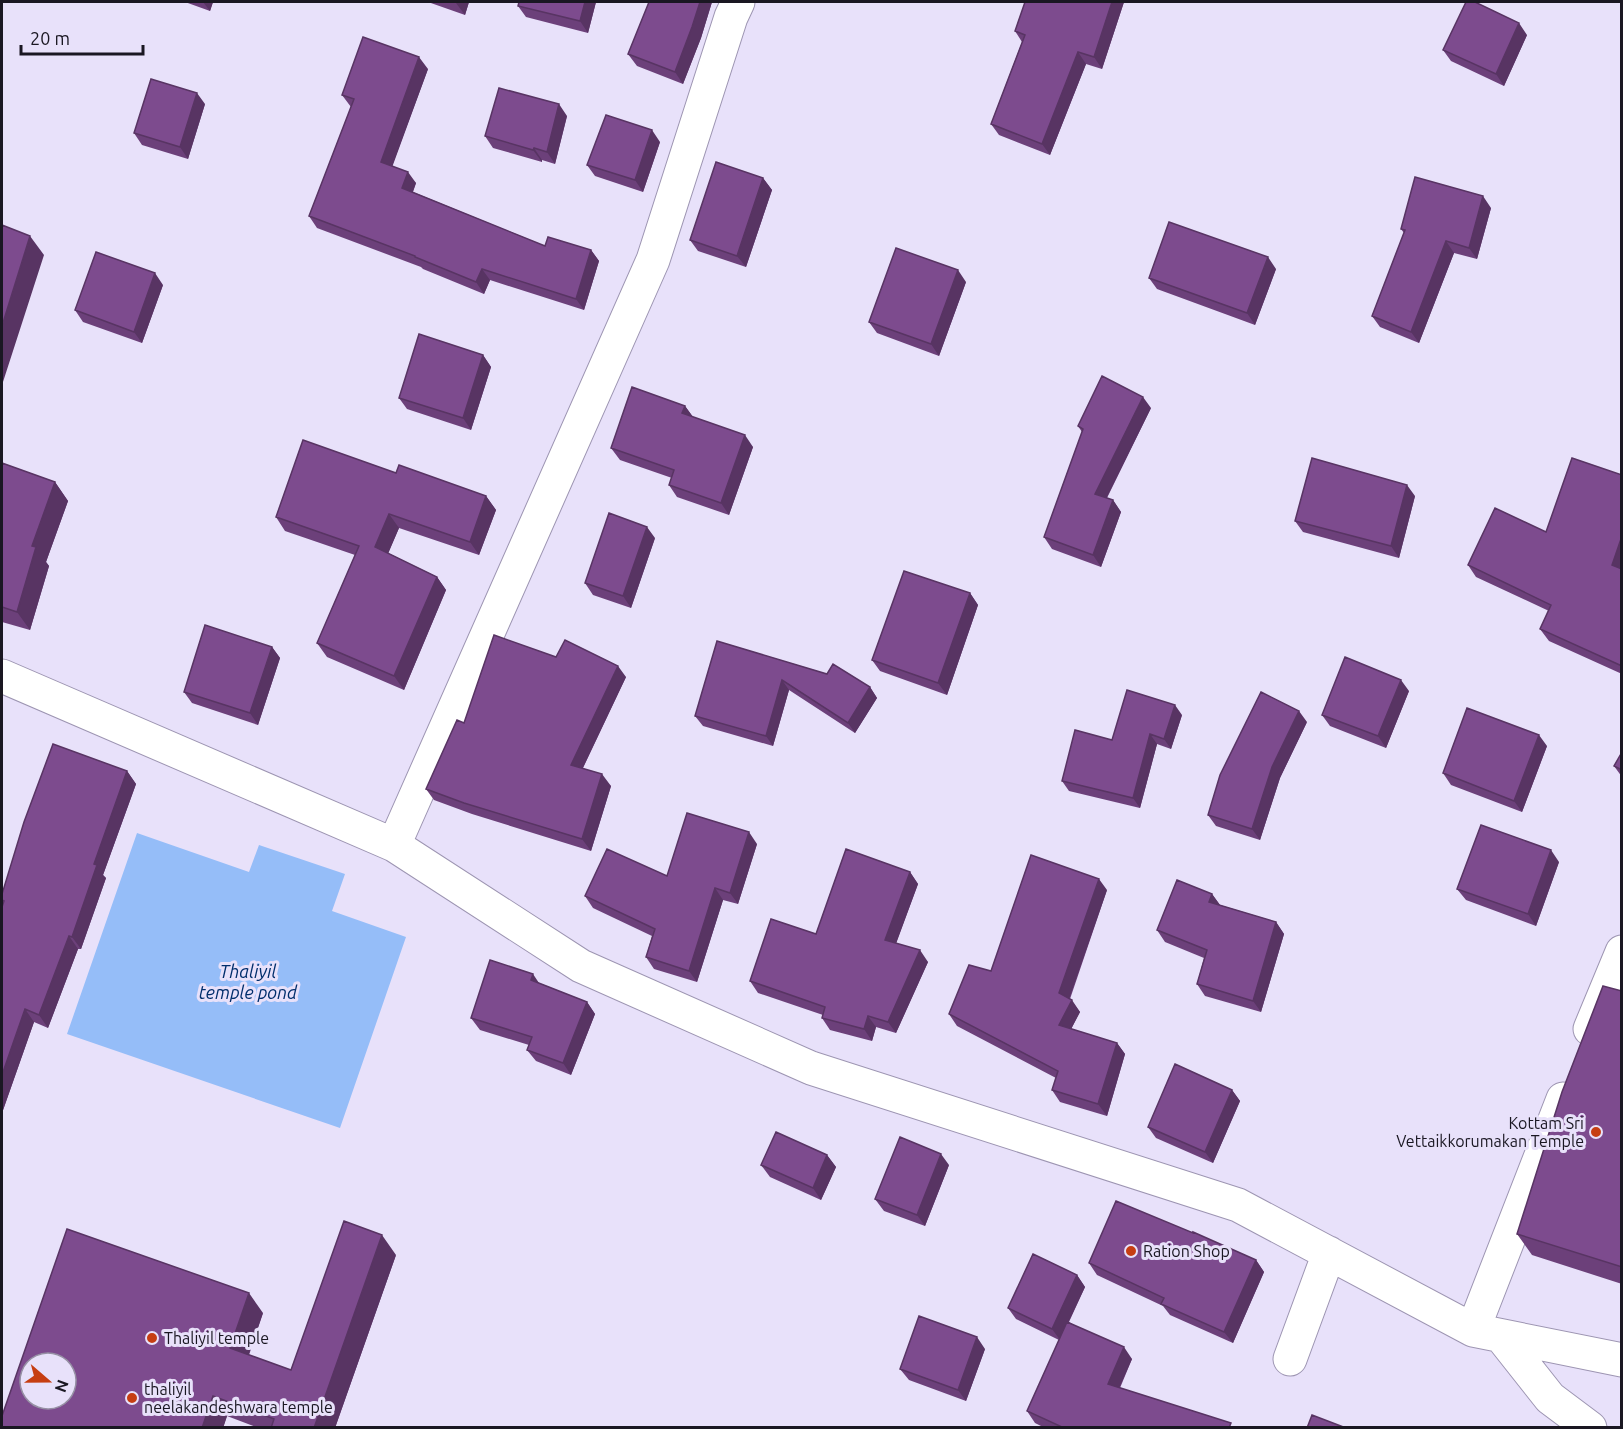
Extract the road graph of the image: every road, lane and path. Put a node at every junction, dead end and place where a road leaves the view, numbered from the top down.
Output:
1 (738, 2) edge
2 (2, 676) edge
3 (394, 845) junction
4 (1622, 952) edge
5 (1329, 1253) junction
6 (1487, 1333) junction
7 (1290, 1359) dead end
8 (1622, 1360) edge
9 (1590, 1428) edge

1 - 3 street
2 - 3 street
3 - 5 street
4 - 6 street
5 - 6 street
5 - 7 street
6 - 8 street
6 - 9 street

